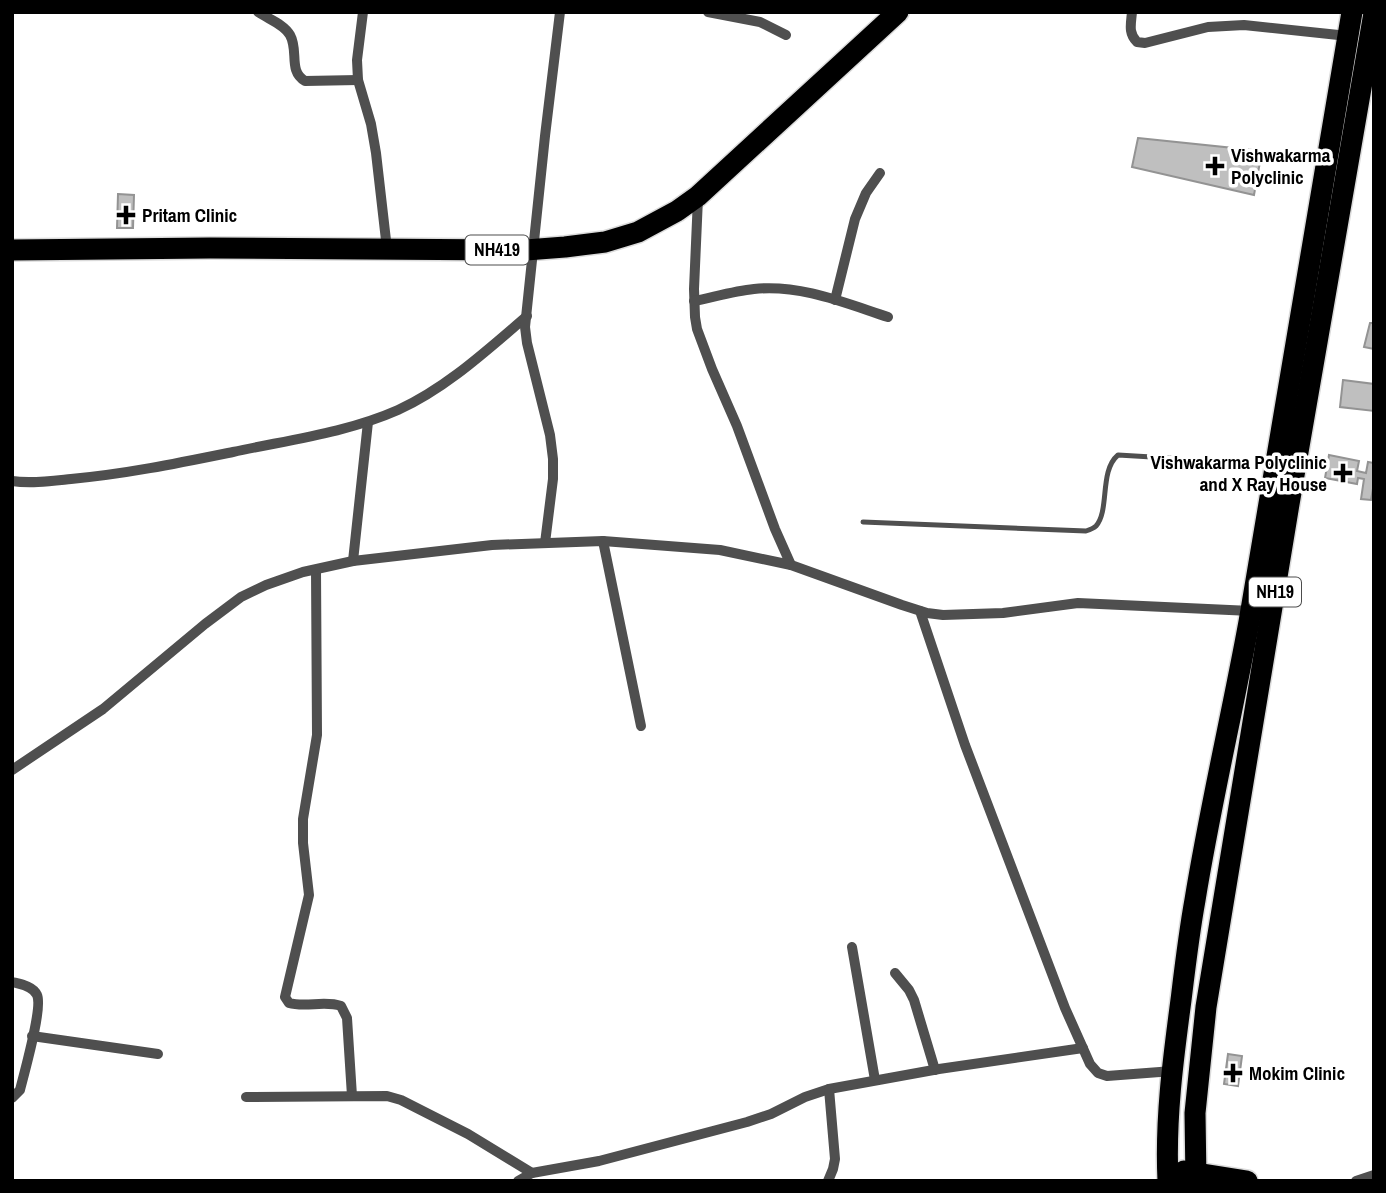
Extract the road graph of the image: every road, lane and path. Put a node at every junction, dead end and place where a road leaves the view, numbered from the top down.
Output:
1 (258, 12) edge
2 (363, 12) edge
3 (560, 12) edge
4 (708, 12) edge
5 (898, 12) edge
6 (1132, 12) edge
7 (1352, 12) edge
8 (1374, 13) edge
9 (786, 35) dead end
10 (1348, 36) junction
11 (358, 80) junction
12 (880, 173) dead end
13 (698, 196) junction
14 (387, 249) junction
15 (533, 249) junction
16 (12, 250) edge
17 (835, 300) junction
18 (694, 301) junction
19 (527, 316) junction
20 (888, 317) dead end
21 (368, 422) junction
22 (1276, 464) junction
23 (12, 481) edge
24 (863, 522) dead end
25 (603, 541) junction
26 (545, 543) junction
27 (353, 561) junction
28 (791, 565) junction
29 (316, 570) junction
30 (920, 611) junction
31 (1251, 611) junction
32 (641, 726) dead end
33 (13, 768) edge
34 (852, 947) dead end
35 (895, 973) dead end
36 (12, 982) edge
37 (32, 1036) junction
38 (1083, 1048) junction
39 (158, 1054) dead end
40 (935, 1070) junction
41 (1173, 1071) junction
42 (875, 1080) junction
43 (829, 1089) junction
44 (352, 1096) junction
45 (246, 1097) dead end
46 (12, 1098) edge
47 (532, 1173) junction
48 (1168, 1175) edge
49 (1374, 1175) edge
50 (1195, 1176) edge
51 (518, 1181) edge
52 (828, 1181) edge
53 (1247, 1181) edge
54 (1356, 1181) edge

1 - 11 street
2 - 11 street
3 - 15 street
4 - 9 street
5 - 13 highway, NH419
6 - 10 street
7 - 10 highway, NH19
8 - 50 highway, NH19
10 - 22 highway, NH19
11 - 14 street
12 - 17 street
13 - 15 highway, NH419
13 - 18 street
14 - 15 highway, NH419
14 - 16 highway, NH419
15 - 19 street
17 - 18 street
17 - 20 street
18 - 28 street
19 - 21 street
19 - 26 street
21 - 23 street
21 - 27 street
22 - 24 lane
22 - 31 highway, NH19
25 - 26 street
25 - 28 street
25 - 32 street
26 - 27 street
27 - 29 street
28 - 30 street
29 - 33 street
29 - 44 street
30 - 31 street
30 - 38 street
31 - 41 highway, NH19
34 - 42 street
35 - 40 street
36 - 37 street
37 - 39 street
37 - 46 street
38 - 40 street
38 - 41 street
40 - 42 street
41 - 48 highway, NH19
42 - 43 street
43 - 47 street
43 - 52 street
44 - 45 street
44 - 47 street
47 - 51 street
48 - 50 highway
49 - 54 street
50 - 53 highway

